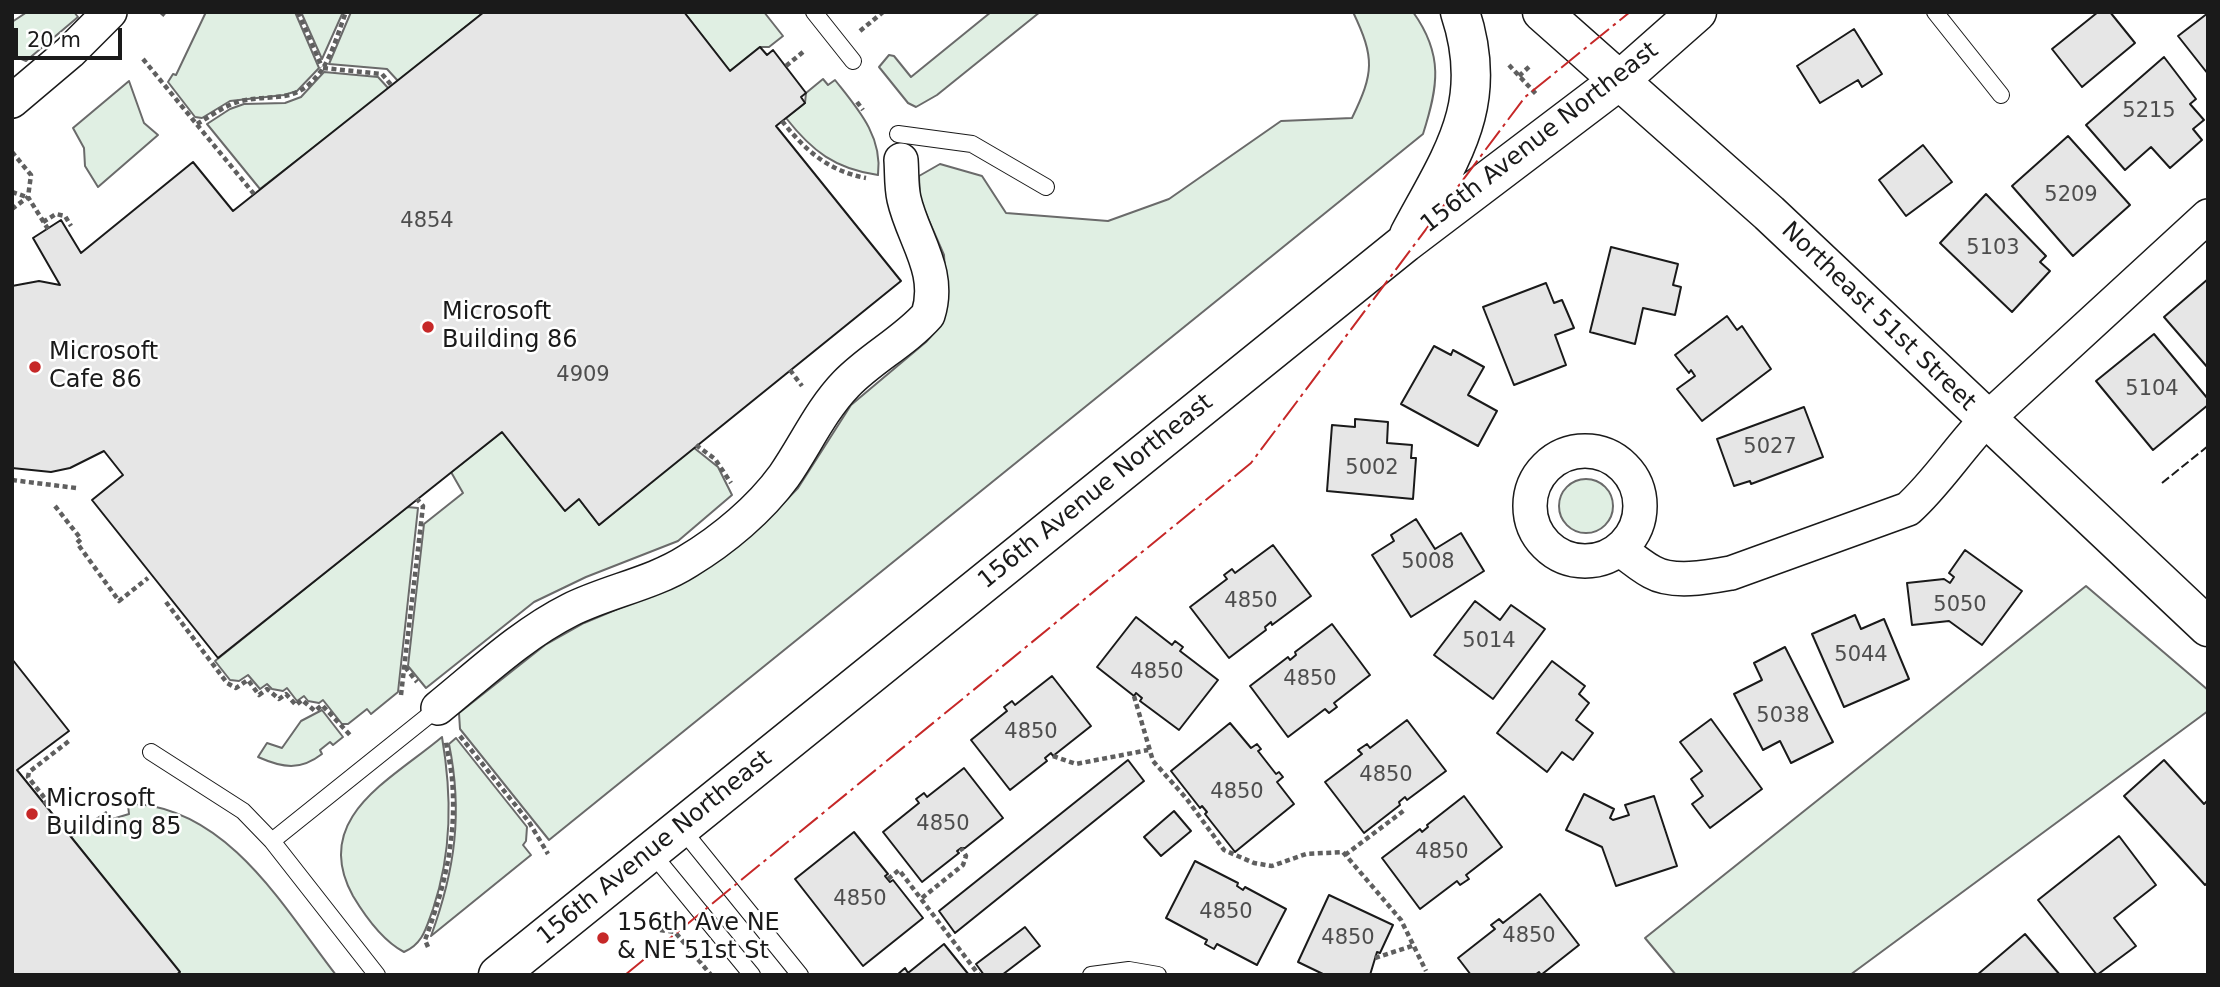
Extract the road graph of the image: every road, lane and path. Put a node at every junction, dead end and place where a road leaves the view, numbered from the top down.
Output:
1 (110, 12) edge
2 (161, 12) edge
3 (298, 12) edge
4 (346, 12) edge
5 (814, 12) edge
6 (883, 12) edge
7 (1460, 12) edge
8 (1542, 12) edge
9 (1697, 12) edge
10 (1935, 12) edge
11 (167, 17) dead end
12 (857, 33) dead end
13 (803, 52) dead end
14 (143, 59) dead end
15 (853, 61) dead end
16 (786, 66) dead end
17 (1530, 66) dead end
18 (323, 68) junction
19 (1620, 80) junction
20 (392, 86) dead end
21 (1536, 94) dead end
22 (2001, 95) dead end
23 (12, 100) edge
24 (857, 102) dead end
25 (863, 110) dead end
26 (782, 121) dead end
27 (197, 124) junction
28 (899, 147) joint
29 (12, 152) edge
30 (870, 178) dead end
31 (1046, 187) dead end
32 (12, 192) edge
33 (254, 194) dead end
34 (28, 197) junction
35 (12, 209) edge
36 (2208, 216) edge
37 (43, 222) junction
38 (71, 226) dead end
39 (48, 229) dead end
40 (1405, 243) junction
41 (1986, 420) junction
42 (696, 445) dead end
43 (12, 480) edge
44 (76, 488) dead end
45 (735, 490) dead end
46 (417, 499) dead end
47 (55, 506) dead end
48 (1620, 549) dead end
49 (148, 578) dead end
50 (166, 601) dead end
51 (2208, 627) edge
52 (405, 666) junction
53 (417, 682) dead end
54 (401, 695) dead end
55 (1134, 696) dead end
56 (438, 708) joint
57 (350, 735) dead end
58 (69, 741) dead end
59 (1148, 750) junction
60 (151, 752) dead end
61 (1053, 756) dead end
62 (44, 804) dead end
63 (1406, 809) dead end
64 (681, 828) junction
65 (272, 841) junction
66 (961, 848) dead end
67 (651, 852) junction
68 (548, 854) dead end
69 (1345, 855) junction
70 (888, 878) dead end
71 (922, 898) junction
72 (660, 930) dead end
73 (1415, 945) junction
74 (428, 947) dead end
75 (1375, 958) dead end
76 (1426, 971) dead end
77 (377, 975) edge
78 (498, 975) edge
79 (711, 975) edge
80 (752, 975) edge
81 (800, 975) edge
82 (979, 975) edge
83 (1091, 975) edge
84 (1158, 975) edge

1 - 23 street
2 - 11 path
3 - 18 path
4 - 18 path
5 - 15 lane
6 - 12 path
7 - 40 main road
8 - 19 main road, Northeast 51st Street
9 - 19 main road, 156th Avenue Northeast
10 - 22 lane
13 - 16 path
14 - 27 path
17 - 21 path
18 - 20 path
18 - 27 path
19 - 40 main road, 156th Avenue Northeast
19 - 41 main road, Northeast 51st Street
24 - 25 path
26 - 30 path
27 - 33 path
28 - 31 lane
28 - 56 street
29 - 34 path
32 - 34 path
34 - 35 path
34 - 37 path
36 - 41 street
37 - 38 path
37 - 39 path
40 - 64 main road, 156th Avenue Northeast
41 - 48 street
41 - 51 main road, Northeast 51st Street
42 - 45 path
43 - 44 path
46 - 52 path
47 - 49 path
50 - 57 path
52 - 53 path
52 - 54 path
55 - 59 path
56 - 65 lane
58 - 62 path
59 - 61 path
59 - 69 path
60 - 65 lane
63 - 69 path
64 - 67 main road, 156th Avenue Northeast
64 - 81 lane
65 - 77 lane
66 - 71 path
67 - 78 main road, 156th Avenue Northeast
67 - 80 lane
68 - 74 path
69 - 73 path
70 - 71 path
71 - 82 path
72 - 79 path
73 - 75 path
73 - 76 path
83 - 84 lane

